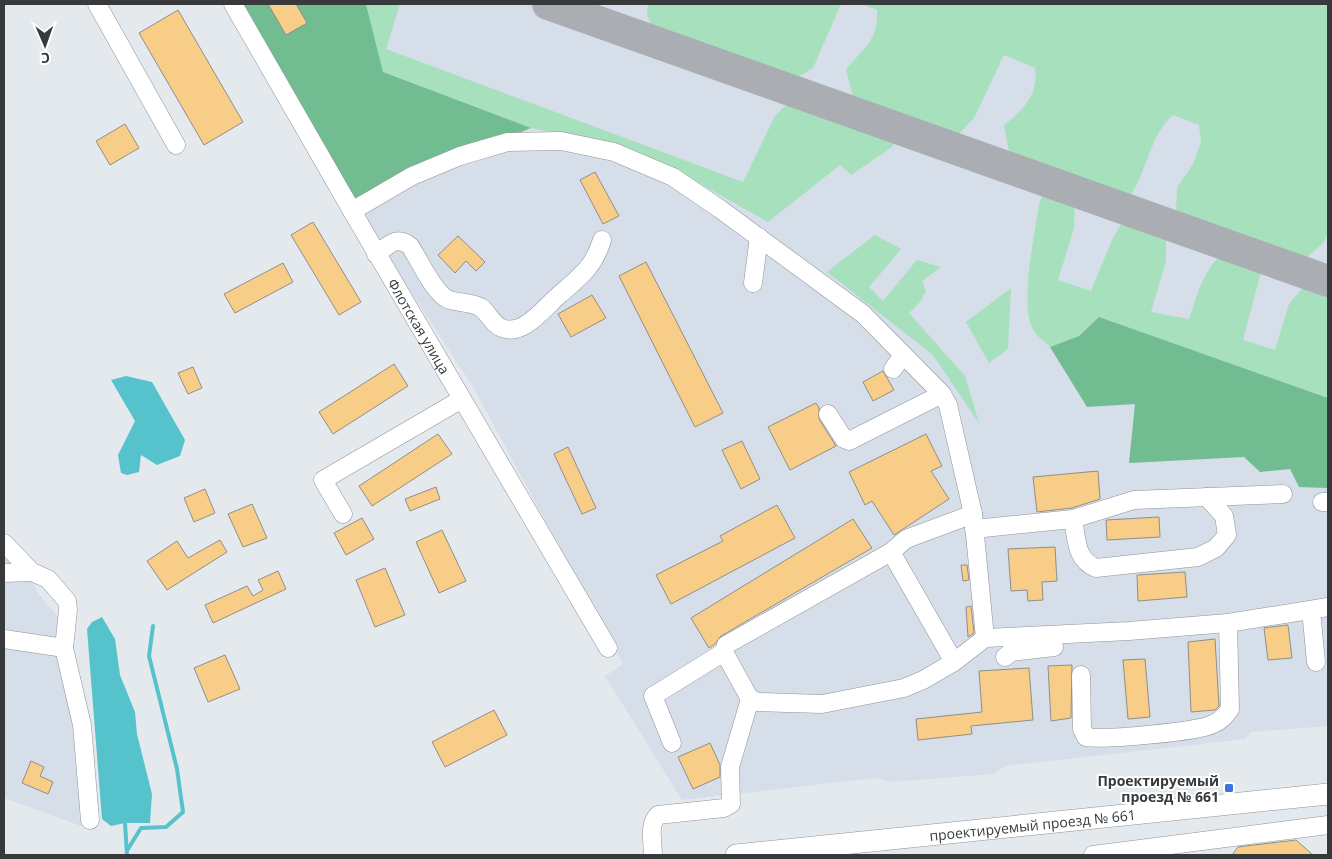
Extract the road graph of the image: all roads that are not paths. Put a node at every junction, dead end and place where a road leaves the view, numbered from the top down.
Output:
1 (97, 4) edge
2 (233, 4) edge
3 (176, 145) dead end
4 (352, 211) junction
5 (759, 237) junction
6 (602, 240) dead end
7 (376, 254) junction
8 (753, 283) dead end
9 (942, 394) junction
10 (462, 399) junction
11 (828, 414) dead end
12 (1283, 494) dead end
13 (1207, 497) junction
14 (343, 514) dead end
15 (1073, 519) junction
16 (973, 522) junction
17 (4, 543) edge
18 (891, 552) junction
19 (32, 572) junction
20 (4, 573) edge
21 (1320, 609) edge
22 (1228, 623) junction
23 (985, 638) junction
24 (4, 639) edge
25 (1054, 647) junction
26 (64, 648) junction
27 (608, 648) dead end
28 (724, 652) junction
29 (1005, 657) dead end
30 (954, 662) junction
31 (1316, 662) dead end
32 (1081, 675) dead end
33 (750, 699) junction
34 (672, 743) dead end
35 (1328, 794) edge
36 (90, 820) dead end
37 (1328, 825) edge
38 (1209, 848) edge
39 (1139, 852) edge
40 (653, 855) edge
41 (736, 855) edge
42 (1093, 855) edge

1 - 3 street
2 - 4 street, Флотская улица
4 - 5 street
4 - 7 street, Флотская улица
5 - 8 street
5 - 9 street
6 - 7 street
7 - 10 street, Флотская улица
9 - 11 street
9 - 16 street
10 - 14 street
10 - 27 street, Флотская улица
12 - 13 street
13 - 15 street
13 - 15 street
15 - 16 street
16 - 18 street
16 - 23 street
17 - 19 street
18 - 28 street
18 - 30 street
19 - 20 street
19 - 26 street
21 - 22 street
21 - 31 street
22 - 25 street
22 - 32 street
23 - 25 street
23 - 30 street
24 - 26 street
25 - 29 street
26 - 36 street
28 - 33 street
28 - 34 street
30 - 33 street
33 - 40 street
35 - 41 main road, проектируемый проезд № 661
37 - 38 street
38 - 39 street
39 - 42 street

